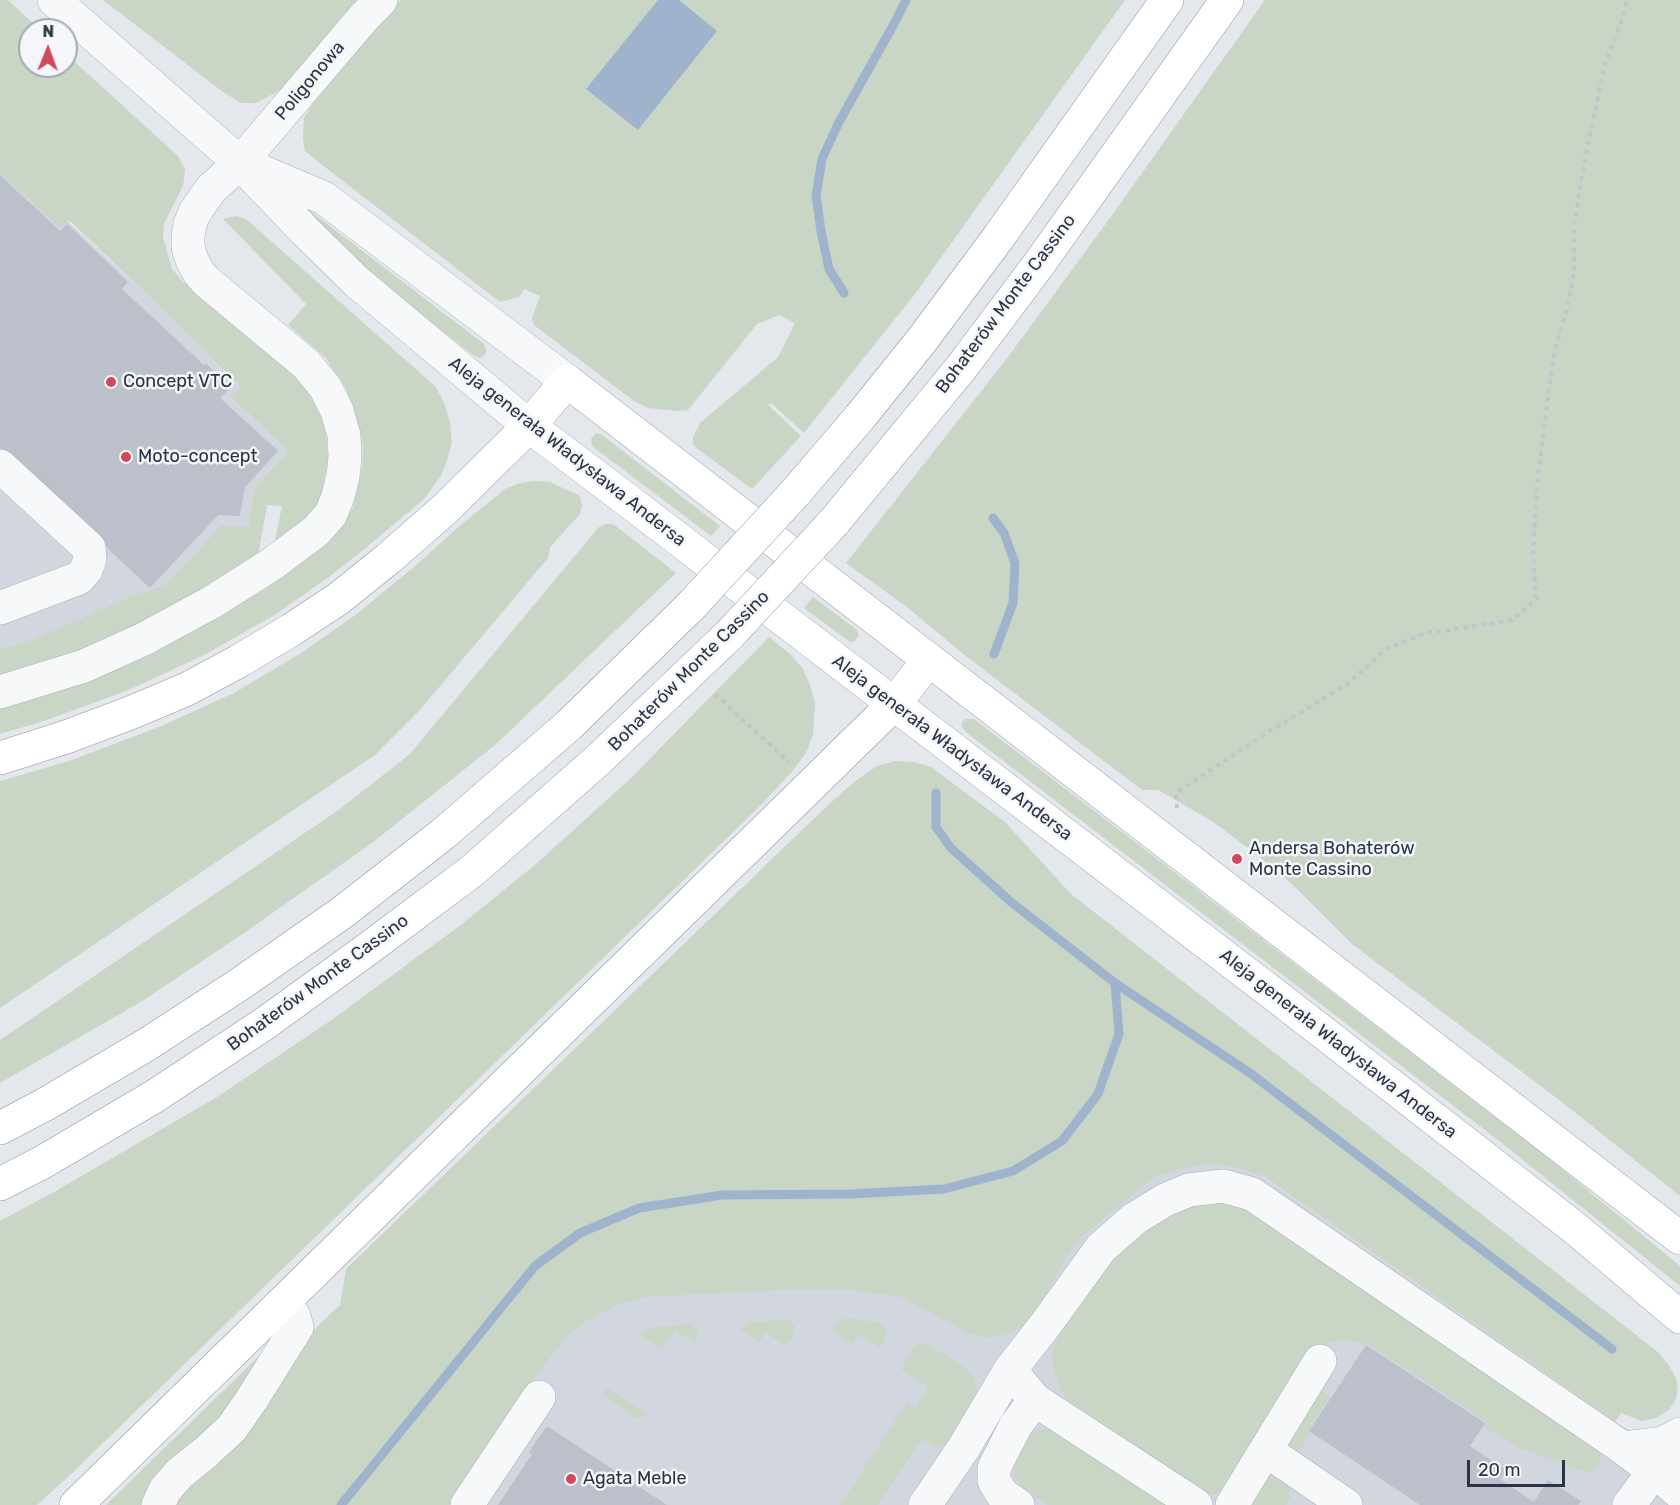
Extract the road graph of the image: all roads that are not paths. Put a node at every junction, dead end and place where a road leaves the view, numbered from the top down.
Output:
1 (54, 0) edge
2 (381, 0) edge
3 (1167, 0) edge
4 (1227, 0) edge
5 (240, 163) junction
6 (567, 381) junction
7 (529, 426) junction
8 (1, 469) edge
9 (2, 601) edge
10 (929, 660) junction
11 (0, 692) edge
12 (894, 704) junction
13 (0, 758) edge
14 (0, 1128) edge
15 (0, 1184) edge
16 (1680, 1238) edge
17 (294, 1316) dead end
18 (1680, 1317) edge
19 (1320, 1361) dead end
20 (1010, 1370) junction
21 (539, 1397) dead end
22 (1035, 1400) junction
23 (1680, 1434) edge
24 (1623, 1448) junction
25 (1267, 1451) junction
26 (1667, 1468) edge
27 (1680, 1493) edge
28 (77, 1504) edge
29 (158, 1505) edge
30 (467, 1505) edge
31 (925, 1505) edge
32 (1018, 1505) edge
33 (1196, 1505) edge
34 (1232, 1505) edge
35 (1346, 1505) edge
36 (1629, 1505) edge

1 - 5 street, Aleja generała Władysława Andersa
2 - 5 street, Poligonowa
3 - 14 main road, bridge
4 - 15 main road, Bohaterów Monte Cassino, bridge
5 - 6 street, Aleja generała Władysława Andersa
5 - 7 street, Aleja generała Władysława Andersa
5 - 11 street, Poligonowa
6 - 7 main road
6 - 10 main road, Aleja generała Władysława Andersa
7 - 12 main road, Aleja generała Władysława Andersa
7 - 13 main road
8 - 9 street
10 - 12 main road
10 - 16 main road, Aleja generała Władysława Andersa
12 - 18 main road, Aleja generała Władysława Andersa
12 - 28 main road
17 - 29 street
19 - 25 street
20 - 22 street
20 - 24 street
20 - 31 street
21 - 30 street
22 - 32 street
22 - 33 street
23 - 24 street
24 - 26 street
25 - 34 street
25 - 35 street
26 - 27 street
26 - 36 street

